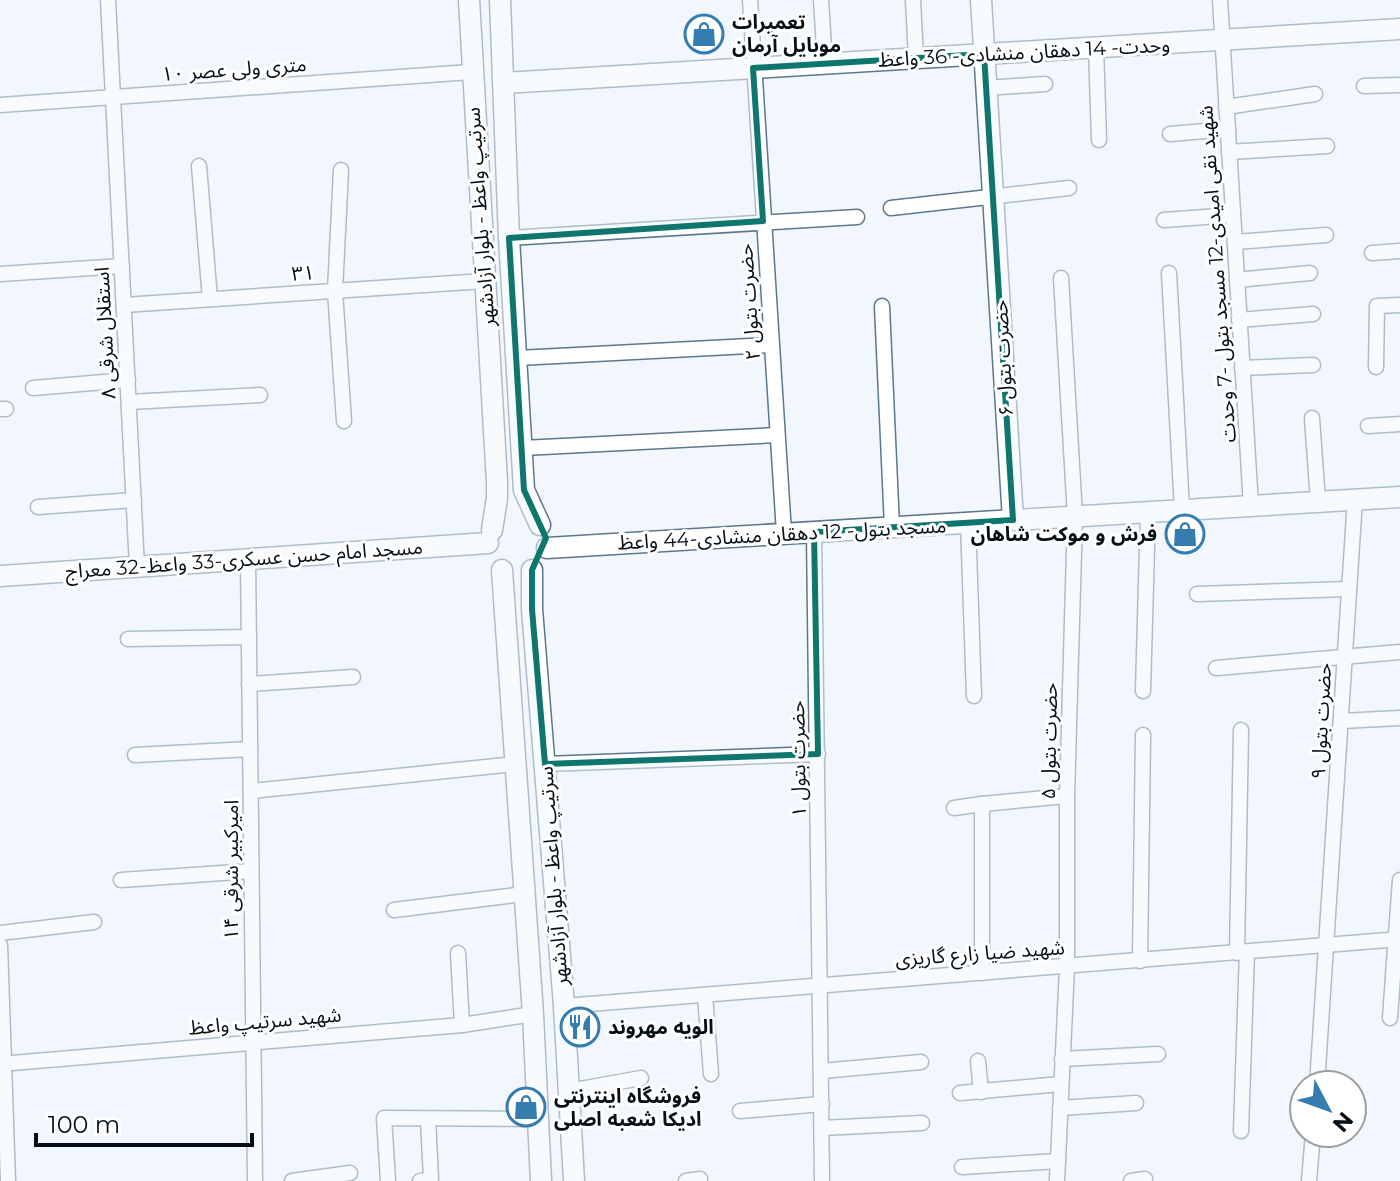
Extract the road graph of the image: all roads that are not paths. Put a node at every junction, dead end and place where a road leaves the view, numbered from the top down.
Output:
1 (108, 0) edge
2 (469, 0) edge
3 (500, 0) edge
4 (750, 0) edge
5 (821, 0) edge
6 (913, 0) edge
7 (981, 0) edge
8 (1220, 0) edge
9 (1400, 29) edge
10 (1222, 40) junction
11 (1096, 47) junction
12 (984, 54) junction
13 (916, 58) junction
14 (825, 64) junction
15 (753, 68) junction
16 (471, 72) junction
17 (505, 83) junction
18 (1045, 84) dead end
19 (1400, 85) edge
20 (1364, 86) dead end
21 (986, 88) junction
22 (1315, 94) dead end
23 (113, 97) junction
24 (0, 105) edge
25 (1226, 107) junction
26 (1228, 129) junction
27 (1170, 134) dead end
28 (1099, 140) dead end
29 (1327, 146) dead end
30 (1229, 152) junction
31 (199, 166) dead end
32 (341, 170) dead end
33 (1069, 188) dead end
34 (993, 196) junction
35 (891, 208) dead end
36 (1233, 215) junction
37 (857, 217) dead end
38 (1164, 220) dead end
39 (763, 221) junction
40 (1326, 235) dead end
41 (509, 238) junction
42 (1235, 242) junction
43 (1400, 251) edge
44 (1372, 253) dead end
45 (122, 266) junction
46 (1169, 273) dead end
47 (1310, 273) dead end
48 (0, 274) edge
49 (1061, 278) dead end
50 (1237, 280) junction
51 (484, 281) junction
52 (335, 291) junction
53 (210, 299) junction
54 (124, 305) junction
55 (1400, 305) edge
56 (882, 306) dead end
57 (1313, 314) dead end
58 (1239, 320) junction
59 (771, 345) junction
60 (518, 358) junction
61 (1313, 365) dead end
62 (1376, 367) dead end
63 (1242, 368) junction
64 (128, 380) junction
65 (33, 388) dead end
66 (260, 395) dead end
67 (129, 402) junction
68 (1312, 418) dead end
69 (344, 421) dead end
70 (1400, 424) edge
71 (1368, 426) dead end
72 (777, 435) junction
73 (523, 448) junction
74 (1400, 497) edge
75 (1355, 499) junction
76 (134, 500) junction
77 (1318, 502) junction
78 (1251, 506) junction
79 (38, 507) dead end
80 (1182, 509) junction
81 (1148, 512) junction
82 (1075, 516) junction
83 (1013, 520) junction
84 (968, 522) junction
85 (540, 525) junction
86 (892, 527) junction
87 (814, 532) junction
88 (784, 533) junction
89 (490, 536) junction
90 (547, 548) junction
91 (248, 559) junction
92 (137, 567) junction
93 (502, 570) junction
94 (532, 570) junction
95 (0, 576) edge
96 (1349, 589) junction
97 (1197, 594) dead end
98 (249, 637) junction
99 (128, 639) dead end
100 (1400, 652) edge
101 (1345, 658) junction
102 (1216, 668) dead end
103 (353, 677) dead end
104 (249, 684) junction
105 (1143, 691) dead end
106 (974, 696) dead end
107 (1400, 718) edge
108 (1341, 721) junction
109 (1241, 730) dead end
110 (1143, 735) dead end
111 (250, 749) junction
112 (818, 754) junction
113 (135, 755) dead end
114 (515, 764) junction
115 (545, 764) junction
116 (251, 791) junction
117 (1067, 796) junction
118 (982, 804) junction
119 (954, 808) dead end
120 (251, 871) junction
121 (121, 880) dead end
122 (1400, 880) edge
123 (524, 894) junction
124 (394, 910) dead end
125 (94, 922) dead end
126 (0, 933) edge
127 (1398, 939) edge
128 (0, 945) edge
129 (1327, 946) junction
130 (458, 953) dead end
131 (1242, 953) junction
132 (1140, 961) junction
133 (1067, 967) junction
134 (982, 973) junction
135 (821, 986) junction
136 (705, 995) junction
137 (564, 1006) junction
138 (533, 1014) junction
139 (1390, 1018) dead end
140 (462, 1025) junction
141 (252, 1042) junction
142 (1158, 1054) dead end
143 (1062, 1059) junction
144 (978, 1061) dead end
145 (921, 1062) dead end
146 (2, 1064) edge
147 (1318, 1069) edge
148 (822, 1071) junction
149 (711, 1074) dead end
150 (641, 1078) dead end
151 (1061, 1084) junction
152 (569, 1091) junction
153 (981, 1092) junction
154 (960, 1093) dead end
155 (1136, 1103) dead end
156 (822, 1104) junction
157 (1060, 1108) junction
158 (740, 1111) dead end
159 (428, 1119) junction
160 (538, 1119) junction
161 (922, 1123) dead end
162 (822, 1128) junction
163 (1241, 1131) dead end
164 (1312, 1149) edge
165 (1058, 1161) junction
166 (962, 1167) dead end
167 (350, 1173) dead end
168 (8, 1181) edge
169 (255, 1181) edge
170 (292, 1181) edge
171 (388, 1181) edge
172 (420, 1181) edge
173 (541, 1181) edge
174 (574, 1181) edge
175 (822, 1181) edge
176 (1057, 1181) edge
177 (1309, 1181) edge

1 - 23 street, استقلال شرقی ۸
2 - 16 street, سرتیپ واعظ - بلوار آزادشهر
3 - 17 street, سرتیپ واعظ - بلوار آزادشهر
4 - 15 street, حضرت بتول ۲
5 - 14 street
6 - 13 street
7 - 12 street, حضرت بتول ۶
8 - 10 street, شهید نقی امیدی-12 مسجد بتول -7 وحدت
9 - 10 street, وحدت- 14 دهقان منشادی- 36 واعظ
10 - 11 street, وحدت- 14 دهقان منشادی- 36 واعظ
10 - 25 street, شهید نقی امیدی-12 مسجد بتول -7 وحدت
11 - 12 street, وحدت- 14 دهقان منشادی- 36 واعظ
11 - 28 street
12 - 13 street, وحدت- 14 دهقان منشادی- 36 واعظ
12 - 21 street, حضرت بتول ۶
13 - 14 street, وحدت- 14 دهقان منشادی- 36 واعظ
14 - 15 street, وحدت- 14 دهقان منشادی- 36 واعظ
15 - 17 street, وحدت- 14 دهقان منشادی- 36 واعظ
15 - 39 street, حضرت بتول ۲
16 - 23 street, ۱۰ متری ولی عصر
16 - 51 street, سرتیپ واعظ - بلوار آزادشهر
17 - 41 street, سرتیپ واعظ - بلوار آزادشهر
18 - 21 street
19 - 20 street
21 - 34 street, حضرت بتول ۶
22 - 25 street
23 - 24 street, ۱۰ متری ولی عصر
23 - 45 street, استقلال شرقی ۸
25 - 26 street, شهید نقی امیدی-12 مسجد بتول -7 وحدت
26 - 27 street
26 - 30 street, شهید نقی امیدی-12 مسجد بتول -7 وحدت
29 - 30 street
30 - 36 street, شهید نقی امیدی-12 مسجد بتول -7 وحدت
31 - 53 street
32 - 52 street
33 - 34 street
34 - 35 street
34 - 83 street, حضرت بتول ۶
36 - 38 street
36 - 42 street, شهید نقی امیدی-12 مسجد بتول -7 وحدت
37 - 39 street
39 - 41 street
39 - 59 street, حضرت بتول ۲
40 - 42 street
41 - 60 street, سرتیپ واعظ - بلوار آزادشهر
42 - 50 street, شهید نقی امیدی-12 مسجد بتول -7 وحدت
43 - 44 street
45 - 48 street
45 - 54 street, استقلال شرقی ۸
46 - 80 street
47 - 50 street
49 - 82 street, حضرت بتول ۵
50 - 58 street, شهید نقی امیدی-12 مسجد بتول -7 وحدت
51 - 52 street, ۳۱
51 - 89 street, سرتیپ واعظ - بلوار آزادشهر
52 - 53 street, ۳۱
52 - 69 street
53 - 54 street, ۳۱
54 - 64 street, استقلال شرقی ۸
55 - 62 street
56 - 86 street
57 - 58 street
58 - 63 street, شهید نقی امیدی-12 مسجد بتول -7 وحدت
59 - 60 street
59 - 72 street, حضرت بتول ۲
60 - 73 street, سرتیپ واعظ - بلوار آزادشهر
61 - 63 street
63 - 78 street, شهید نقی امیدی-12 مسجد بتول -7 وحدت
64 - 65 street
64 - 67 street, استقلال شرقی ۸
66 - 67 street
67 - 76 street, استقلال شرقی ۸
68 - 77 street
70 - 71 street
72 - 73 street
72 - 88 street, حضرت بتول ۲
73 - 85 street, سرتیپ واعظ - بلوار آزادشهر
74 - 75 street, مسجد بتول- 12 دهقان منشادی-44 واعظ
75 - 77 street, مسجد بتول- 12 دهقان منشادی-44 واعظ
75 - 96 street, حضرت بتول ۹
76 - 79 street
76 - 92 street, استقلال شرقی ۸
77 - 78 street, مسجد بتول- 12 دهقان منشادی-44 واعظ
78 - 80 street, مسجد بتول- 12 دهقان منشادی-44 واعظ
80 - 81 street, مسجد بتول- 12 دهقان منشادی-44 واعظ
81 - 82 street, مسجد بتول- 12 دهقان منشادی-44 واعظ
81 - 105 street
82 - 83 street, مسجد بتول- 12 دهقان منشادی-44 واعظ
82 - 117 street, حضرت بتول ۵
83 - 84 street, مسجد بتول- 12 دهقان منشادی-44 واعظ
84 - 86 street, مسجد بتول- 12 دهقان منشادی-44 واعظ
84 - 106 street
85 - 89 street
85 - 90 street
86 - 87 street, مسجد بتول- 12 دهقان منشادی-44 واعظ
87 - 88 street, مسجد بتول- 12 دهقان منشادی-44 واعظ
87 - 112 street, حضرت بتول ۱
88 - 90 street, مسجد بتول- 12 دهقان منشادی-44 واعظ
89 - 91 street, مسجد امام حسن عسکری-33 واعظ-32 معراج
89 - 93 street
90 - 94 street
91 - 92 street, مسجد امام حسن عسکری-33 واعظ-32 معراج
91 - 98 street, ۱۴ امیرکبیر شرقی
92 - 95 street, مسجد امام حسن عسکری-33 واعظ-32 معراج
93 - 94 street
93 - 114 street, سرتیپ واعظ - بلوار آزادشهر
94 - 115 street, سرتیپ واعظ - بلوار آزادشهر
96 - 97 street
96 - 101 street, حضرت بتول ۹
98 - 99 street
98 - 104 street, ۱۴ امیرکبیر شرقی
100 - 101 street
101 - 102 street
101 - 108 street, حضرت بتول ۹
103 - 104 street
104 - 111 street, ۱۴ امیرکبیر شرقی
107 - 108 street
108 - 129 street, حضرت بتول ۹
109 - 131 street
110 - 132 street
111 - 113 street
111 - 116 street, ۱۴ امیرکبیر شرقی
112 - 115 street
112 - 135 street, حضرت بتول ۱
114 - 116 street
114 - 123 street, سرتیپ واعظ - بلوار آزادشهر
115 - 137 street, سرتیپ واعظ - بلوار آزادشهر
116 - 120 street, ۱۴ امیرکبیر شرقی
117 - 118 street
117 - 133 street, حضرت بتول ۵
118 - 119 street
118 - 134 street
120 - 121 street
120 - 141 street, ۱۴ امیرکبیر شرقی
122 - 127 street
123 - 124 street
123 - 138 street, سرتیپ واعظ - بلوار آزادشهر
125 - 126 street
127 - 129 street, شهید ضیا زارع گاریزی
127 - 139 street
128 - 146 street
129 - 131 street, شهید ضیا زارع گاریزی
129 - 147 street, حضرت بتول ۹
130 - 140 street
131 - 132 street, شهید ضیا زارع گاریزی
131 - 163 street
132 - 133 street, شهید ضیا زارع گاریزی
133 - 134 street, شهید ضیا زارع گاریزی
133 - 143 street, حضرت بتول ۵
134 - 135 street, شهید ضیا زارع گاریزی
135 - 136 street, شهید ضیا زارع گاریزی
135 - 148 street, حضرت بتول ۱
136 - 137 street, شهید ضیا زارع گاریزی
136 - 149 street
137 - 152 street, سرتیپ واعظ - بلوار آزادشهر
138 - 140 street, شهید سرتیپ واعظ
138 - 160 street, سرتیپ واعظ - بلوار آزادشهر
140 - 141 street, شهید سرتیپ واعظ
141 - 146 street, شهید سرتیپ واعظ
141 - 169 street, ۱۴ امیرکبیر شرقی
142 - 143 street
143 - 151 street, حضرت بتول ۵
144 - 153 street
145 - 148 street
146 - 168 street
148 - 156 street, حضرت بتول ۱
150 - 152 street
151 - 153 street
151 - 157 street, حضرت بتول ۵
152 - 174 street, سرتیپ واعظ - بلوار آزادشهر
153 - 154 street
155 - 157 street
156 - 158 street
156 - 162 street, حضرت بتول ۱
157 - 165 street, حضرت بتول ۵
159 - 160 street
159 - 171 street
159 - 172 street
160 - 173 street, سرتیپ واعظ - بلوار آزادشهر
161 - 162 street
162 - 175 street, حضرت بتول ۱
164 - 177 street
165 - 166 street
165 - 176 street, حضرت بتول ۵
167 - 170 street

